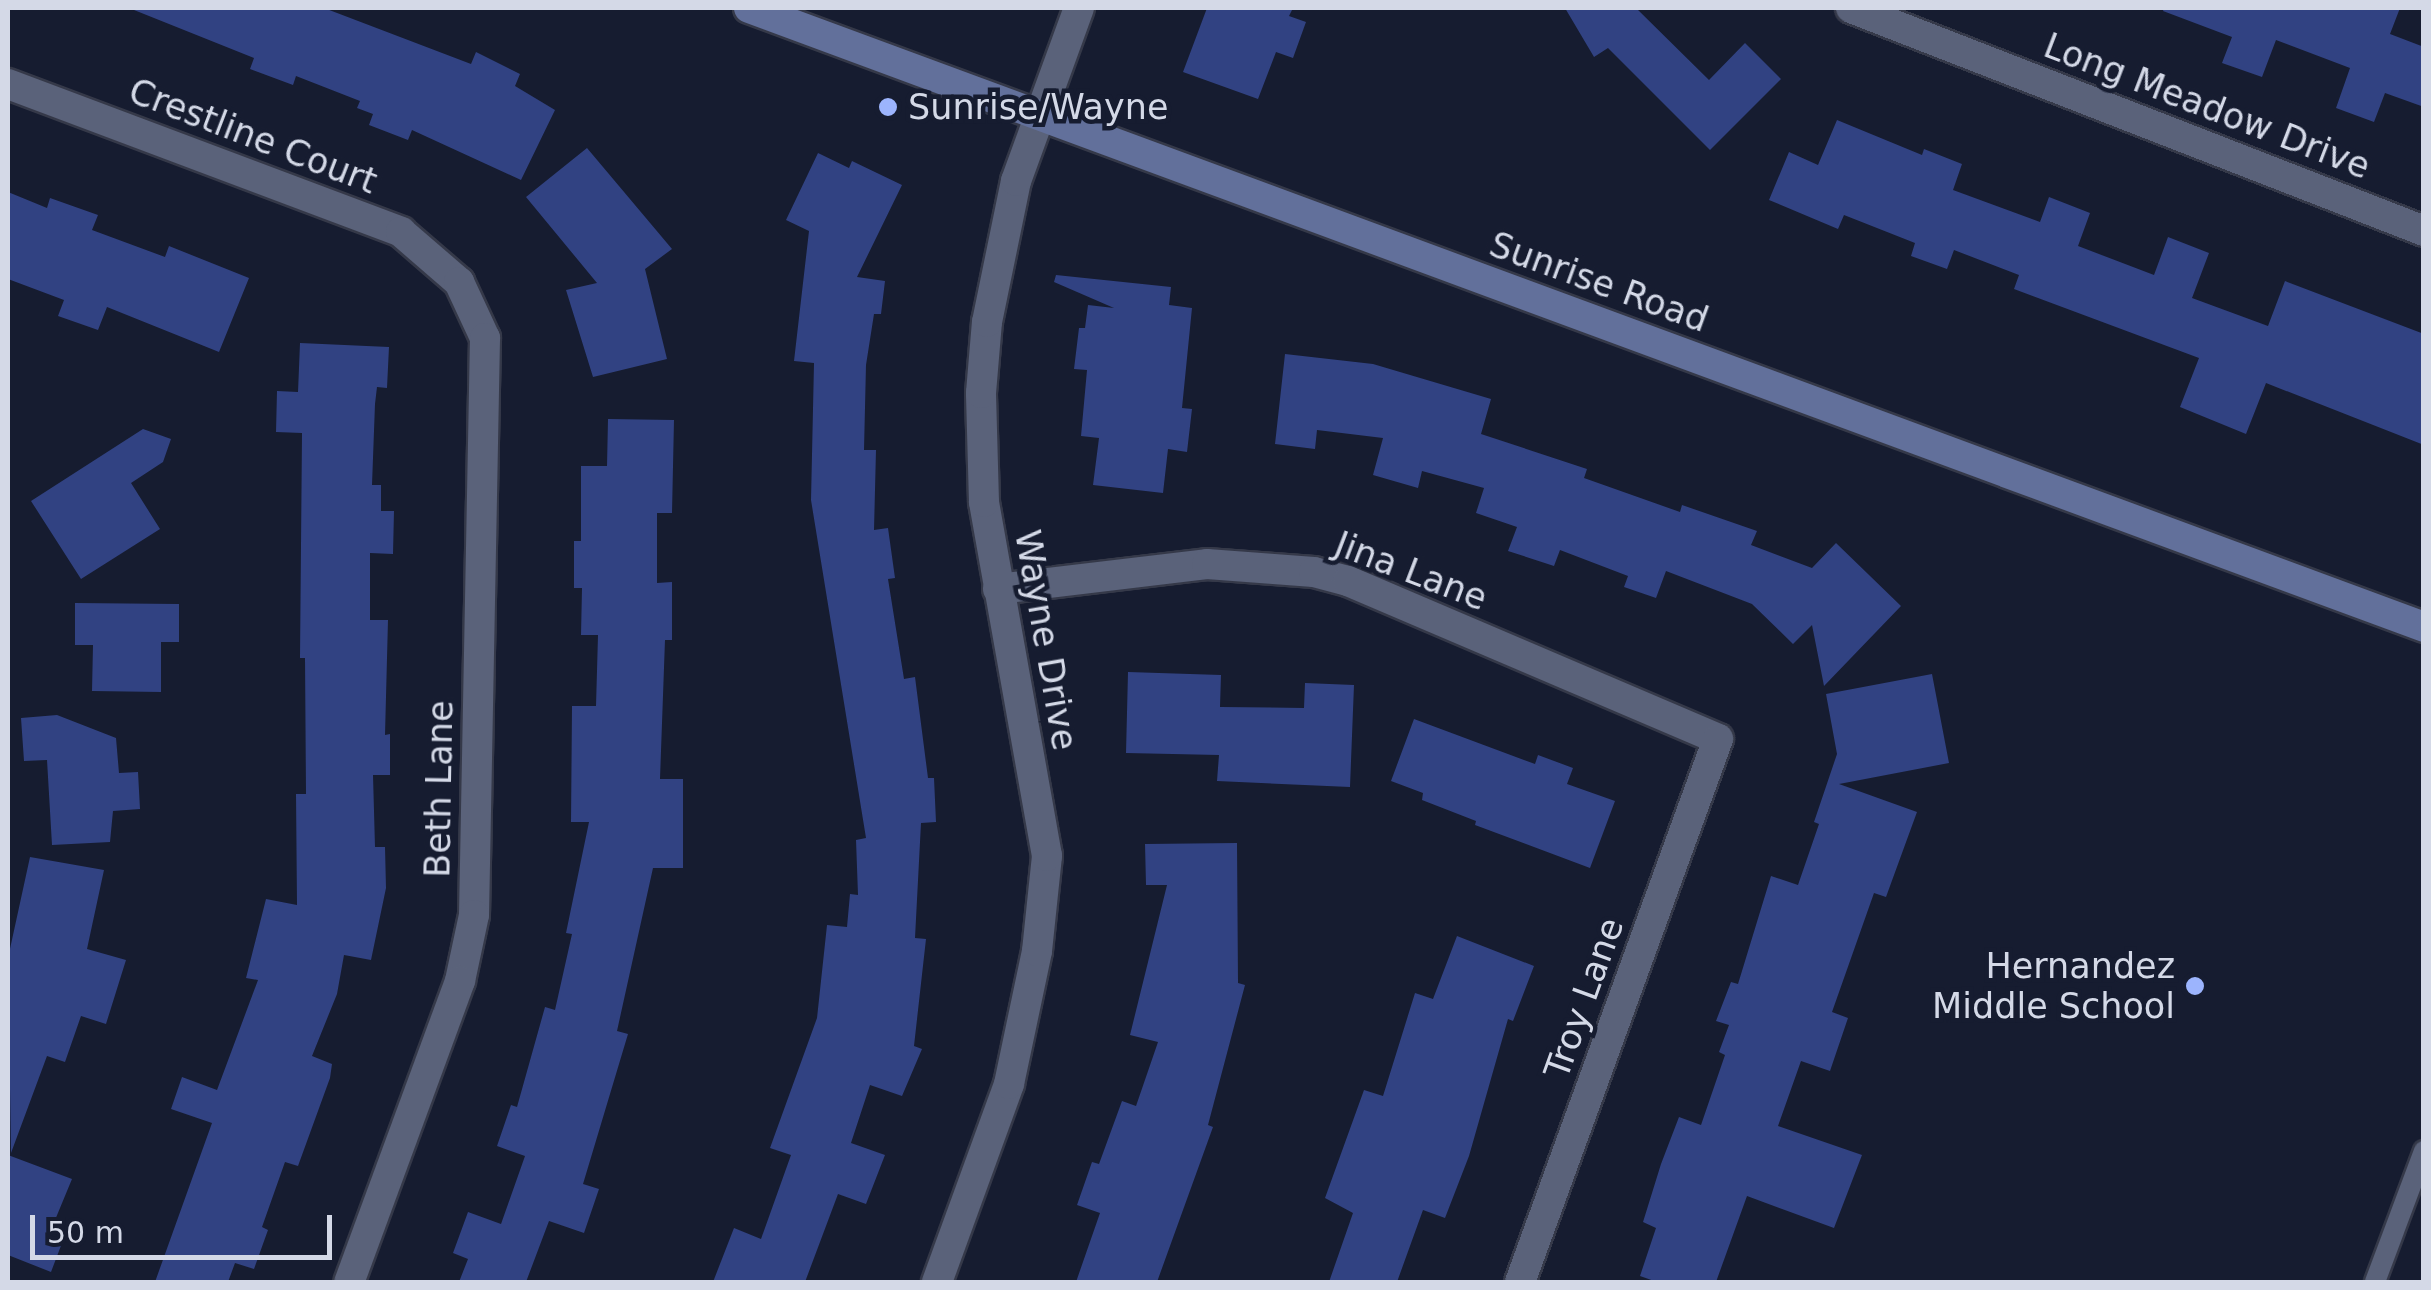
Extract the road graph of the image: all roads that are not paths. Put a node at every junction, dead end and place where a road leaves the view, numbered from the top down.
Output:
1 (749, 8) edge
2 (1079, 8) edge
3 (1851, 8) edge
4 (8, 84) edge
5 (1040, 113) junction
6 (2424, 231) edge
7 (459, 282) joint
8 (998, 590) junction
9 (2424, 627) edge
10 (1718, 739) joint
11 (2424, 1151) edge
12 (349, 1282) edge
13 (937, 1282) edge
14 (1520, 1282) edge
15 (2374, 1282) edge

1 - 5 main road, Sunrise Road
2 - 5 street, Wayne Drive
3 - 6 street, Long Meadow Drive
4 - 7 street, Crestline Court
5 - 8 street, Wayne Drive
5 - 9 main road, Sunrise Road
7 - 12 street, Beth Lane
8 - 10 street, Jina Lane
8 - 13 street, Wayne Drive
10 - 14 street, Troy Lane
11 - 15 lane

